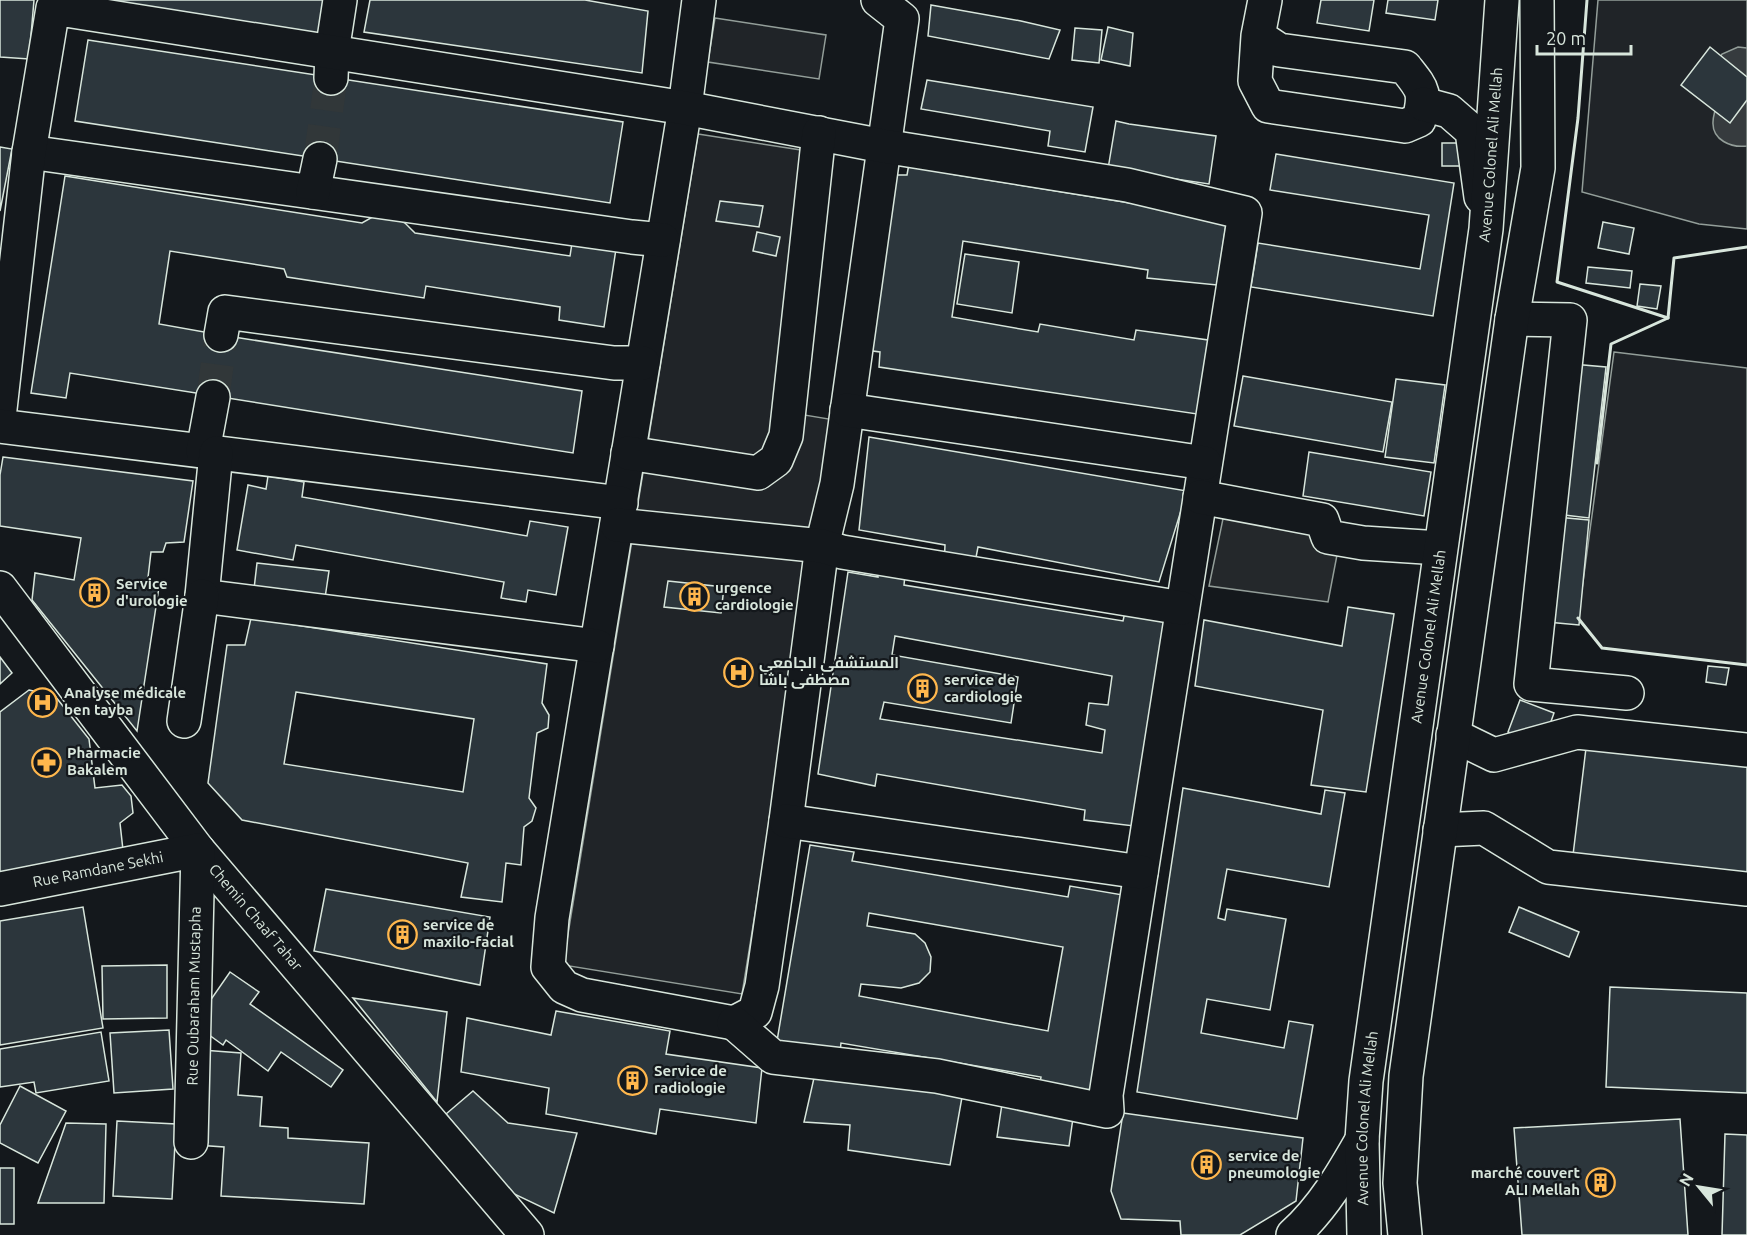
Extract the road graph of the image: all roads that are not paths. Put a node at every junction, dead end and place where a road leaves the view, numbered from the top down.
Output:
1 (340, 0) edge
2 (699, 0) edge
3 (879, 0) edge
4 (1265, 0) edge
5 (1502, 0) edge
6 (1537, 0) edge
7 (53, 4) edge
8 (1258, 36) junction
9 (331, 65) junction
10 (1423, 104) junction
11 (685, 108) junction
12 (819, 134) junction
13 (883, 146) junction
14 (29, 153) junction
15 (320, 159) tunnel mouth
16 (314, 192) junction
17 (1486, 229) junction
18 (663, 240) junction
19 (1512, 319) junction
20 (221, 335) tunnel mouth
21 (643, 363) junction
22 (213, 397) tunnel mouth
23 (0, 409) edge
24 (847, 410) junction
25 (0, 426) edge
26 (209, 452) junction
27 (628, 453) junction
28 (1205, 463) junction
29 (1200, 497) junction
30 (619, 514) junction
31 (822, 546) junction
32 (1440, 548) junction
33 (0, 588) edge
34 (202, 596) junction
35 (1182, 608) junction
36 (597, 646) junction
37 (1627, 693) dead end
38 (184, 721) dead end
39 (1454, 735) junction
40 (1747, 750) edge
41 (786, 821) junction
42 (1440, 830) junction
43 (198, 850) junction
44 (1141, 872) junction
45 (0, 889) edge
46 (1747, 889) edge
47 (734, 1023) junction
48 (1362, 1140) junction
49 (191, 1142) dead end
50 (527, 1235) edge
51 (1293, 1235) edge
52 (1364, 1235) edge
53 (1405, 1235) edge

1 - 9 main road
2 - 11 main road
3 - 13 main road
4 - 8 main road
5 - 17 main road, Avenue Colonel Ali Mellah
6 - 19 main road
7 - 9 main road
7 - 14 main road
8 - 10 main road
8 - 10 main road
9 - 11 main road
10 - 17 main road
11 - 12 main road
11 - 18 main road
12 - 13 main road
12 - 27 main road
13 - 24 main road
13 - 28 main road
14 - 16 main road
14 - 23 main road
15 - 16 main road
16 - 18 main road
17 - 32 main road, Avenue Colonel Ali Mellah
18 - 21 main road
19 - 37 main road
19 - 39 main road
20 - 21 main road
21 - 27 main road
22 - 26 main road
24 - 28 main road
24 - 31 main road
25 - 26 main road
26 - 30 main road
26 - 34 main road
27 - 30 main road
28 - 29 main road
29 - 32 main road
29 - 35 main road
30 - 31 main road
30 - 36 main road
31 - 35 main road
31 - 41 main road
32 - 48 main road, Avenue Colonel Ali Mellah
33 - 43 main road, Chemin Chaaf Tahar
34 - 36 main road
34 - 38 main road
35 - 44 main road
36 - 47 main road
39 - 40 main road
39 - 42 main road
41 - 44 main road
41 - 47 main road
42 - 46 main road
42 - 53 main road
43 - 45 main road, Rue Ramdane Sekhi
43 - 49 main road, Rue Oubaraham Mustapha
43 - 50 main road, Chemin Chaaf Tahar
44 - 47 main road
48 - 51 main road
48 - 52 main road, Avenue Colonel Ali Mellah

